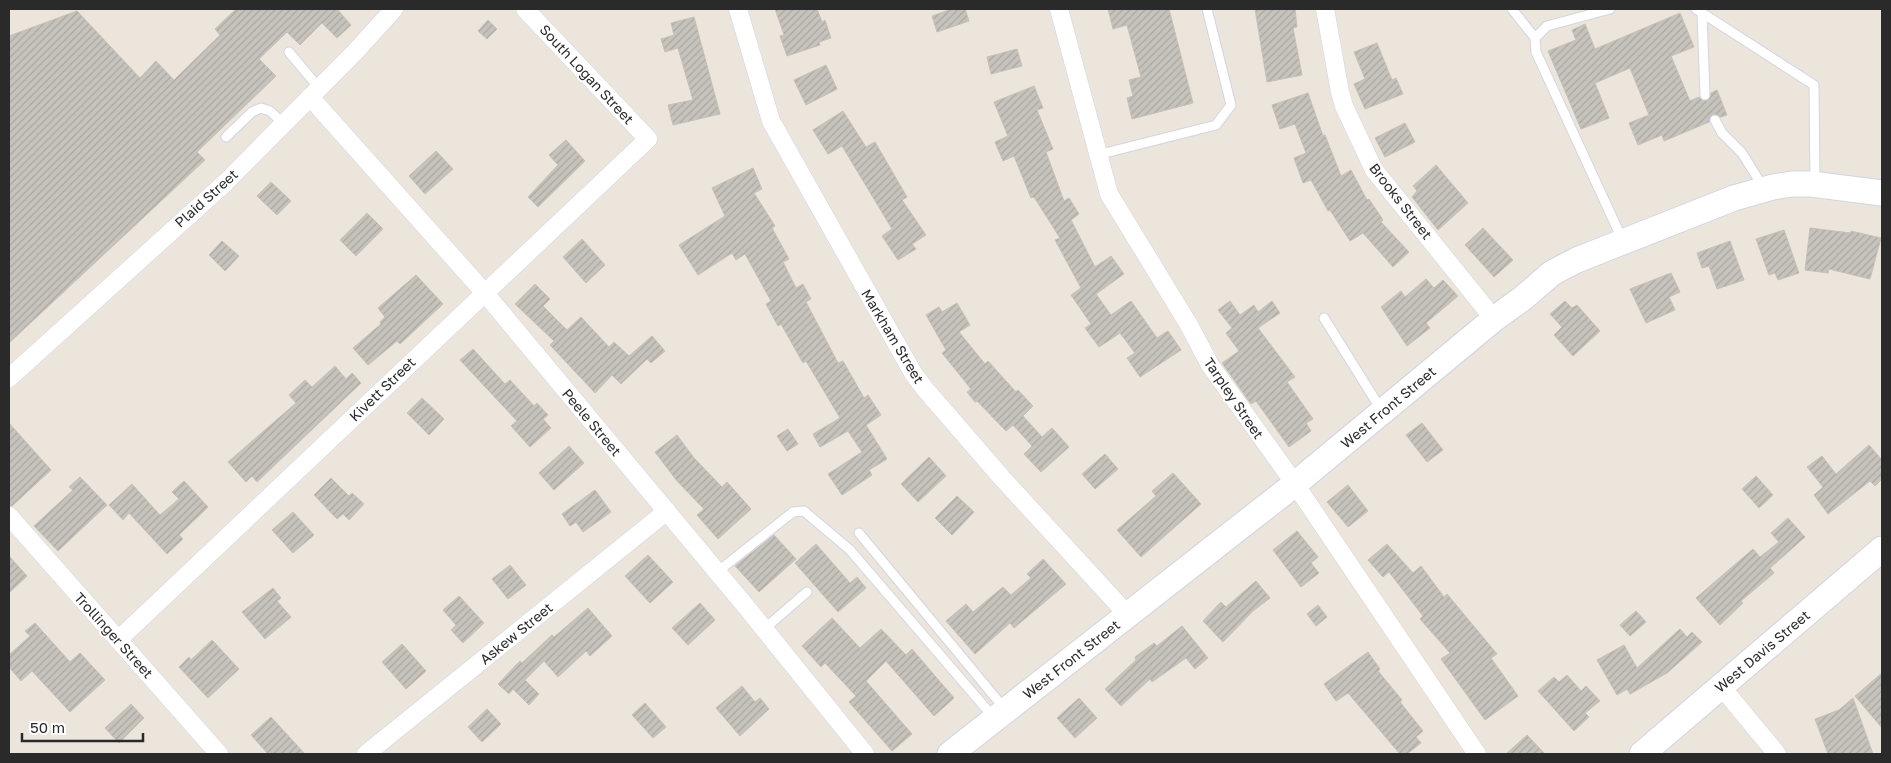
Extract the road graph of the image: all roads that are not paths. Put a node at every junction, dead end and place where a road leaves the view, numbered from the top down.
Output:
1 (394, 9) edge
2 (525, 9) edge
3 (738, 9) edge
4 (1059, 9) edge
5 (1207, 9) edge
6 (1325, 9) edge
7 (1512, 9) edge
8 (1610, 9) edge
9 (1699, 12) edge
10 (1535, 38) junction
11 (289, 52) dead end
12 (314, 92) junction
13 (1705, 95) dead end
14 (1715, 120) dead end
15 (284, 124) junction
16 (226, 137) dead end
17 (648, 139) joint
18 (1097, 155) junction
19 (1815, 184) junction
20 (1764, 189) junction
21 (1882, 193) edge
22 (1623, 242) junction
23 (484, 292) junction
24 (1324, 318) dead end
25 (1494, 319) junction
26 (9, 378) edge
27 (1382, 411) junction
28 (1295, 484) junction
29 (666, 511) junction
30 (9, 516) edge
31 (859, 532) dead end
32 (1882, 549) edge
33 (717, 572) junction
34 (807, 592) dead end
35 (1127, 614) junction
36 (764, 629) junction
37 (118, 640) junction
38 (1720, 685) junction
39 (1000, 715) junction
40 (219, 754) edge
41 (366, 754) edge
42 (865, 754) edge
43 (950, 754) edge
44 (1478, 754) edge
45 (1642, 754) edge
46 (1777, 754) edge

1 - 12 street, Plaid Street
2 - 17 street, South Logan Street
3 - 35 street, Markham Street
4 - 18 street, Tarpley Street
5 - 18 lane
6 - 25 street, Brooks Street
7 - 10 lane
8 - 10 lane
9 - 13 lane
9 - 19 lane
10 - 22 lane
11 - 12 lane
12 - 15 street, Plaid Street
12 - 23 street, Peele Street
14 - 20 lane
15 - 16 lane
15 - 26 street, Plaid Street
17 - 23 street, Kivett Street
18 - 28 street, Tarpley Street
19 - 20 street, West Front Street
19 - 21 street, West Front Street
20 - 22 street, West Front Street
22 - 25 street, West Front Street
23 - 29 street, Peele Street
23 - 37 street, Kivett Street
24 - 27 lane
25 - 27 street, West Front Street
27 - 28 street, West Front Street
28 - 35 street, West Front Street
28 - 44 street, Tarpley Street
29 - 33 street, Peele Street
29 - 41 street, Askew Street
30 - 37 street, Trollinger Street
31 - 39 lane
32 - 38 street, West Davis Street
33 - 36 street, Peele Street
33 - 39 lane
34 - 36 lane
35 - 39 street, West Front Street
36 - 42 street, Peele Street
37 - 40 street, Trollinger Street
38 - 45 street, West Davis Street
38 - 46 street
39 - 43 street, West Front Street

